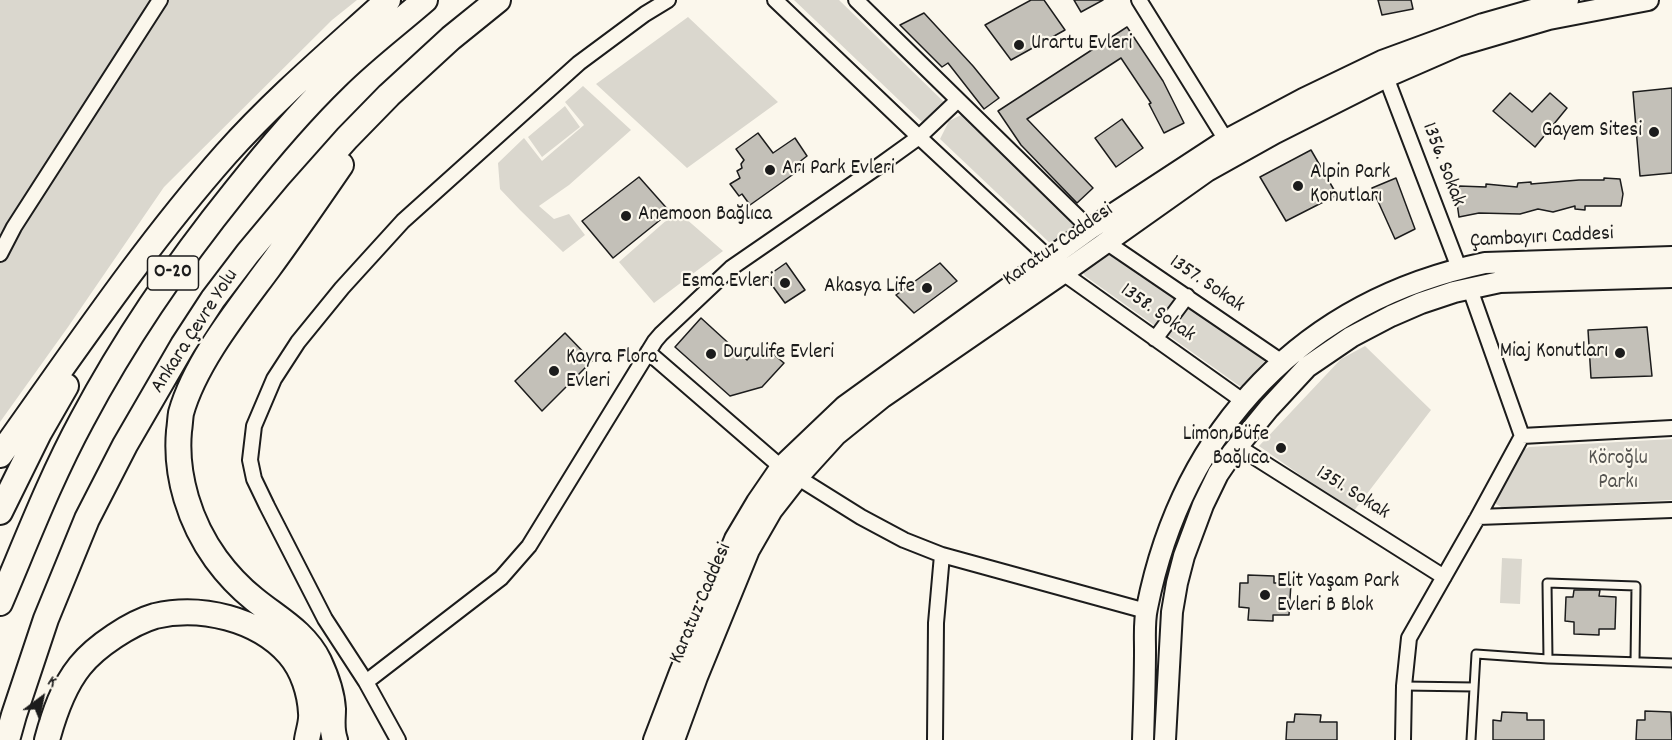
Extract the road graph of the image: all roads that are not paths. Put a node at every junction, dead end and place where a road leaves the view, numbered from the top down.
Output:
1 (160, 0) edge
2 (388, 0) edge
3 (424, 0) edge
4 (498, 0) edge
5 (668, 0) edge
6 (775, 0) edge
7 (856, 0) edge
8 (1139, 0) edge
9 (1568, 0) edge
10 (1648, 0) edge
11 (1386, 77) junction
12 (389, 95) junction
13 (958, 100) junction
14 (919, 137) junction
15 (1226, 140) junction
16 (1090, 229) junction
17 (1106, 242) junction
18 (0, 254) edge
19 (1672, 257) edge
20 (1050, 258) junction
21 (1459, 268) junction
22 (1063, 273) junction
23 (1672, 277) edge
24 (125, 279) junction
25 (1470, 289) junction
26 (1186, 296) junction
27 (1155, 339) junction
28 (648, 352) junction
29 (1282, 362) junction
30 (1243, 401) junction
31 (1672, 428) edge
32 (1522, 436) junction
33 (1237, 446) junction
34 (0, 455) edge
35 (789, 472) junction
36 (1672, 510) edge
37 (0, 512) edge
38 (1478, 517) junction
39 (942, 555) junction
40 (1444, 577) junction
41 (0, 603) edge
42 (1146, 611) junction
43 (1548, 659) junction
44 (1635, 662) junction
45 (1672, 663) edge
46 (366, 682) junction
47 (1404, 686) junction
48 (1474, 687) junction
49 (7, 740) edge
50 (47, 740) edge
51 (307, 740) edge
52 (335, 740) edge
53 (398, 740) edge
54 (654, 740) edge
55 (674, 740) edge
56 (935, 740) edge
57 (1143, 740) edge
58 (1165, 740) edge
59 (1403, 740) edge
60 (1471, 740) edge

1 - 18 street
2 - 24 highway
3 - 41 highway, O-20
4 - 12 highway, Ankara Çevre Yolu / O-20
5 - 46 street
6 - 14 street, 1358. Sokak
7 - 13 street
8 - 15 street
9 - 15 street, Karatuz Caddesi
10 - 11 street, Karatuz Caddesi
11 - 17 street, Karatuz Caddesi
11 - 21 street, 1356. Sokak
12 - 49 highway, Ankara Çevre Yolu / O-20
12 - 52 highway
13 - 14 street
13 - 16 street
14 - 20 street, 1358. Sokak
14 - 28 street
15 - 16 street, Karatuz Caddesi
16 - 20 street, Karatuz Caddesi
17 - 22 street, Karatuz Caddesi
17 - 26 street, 1357. Sokak
19 - 21 street, Çambayırı Caddesi
20 - 22 street, 1358. Sokak
20 - 35 street, Karatuz Caddesi
21 - 29 street, Çambayırı Caddesi
22 - 27 street, 1358. Sokak
22 - 35 street, Karatuz Caddesi
23 - 25 street, Çambayırı Caddesi
24 - 34 highway
24 - 37 highway
25 - 32 street
25 - 33 street, Çambayırı Caddesi
26 - 27 street
26 - 29 street, 1357. Sokak
27 - 30 street, 1358. Sokak
28 - 35 street
28 - 46 street
29 - 30 street, Çambayırı Caddesi
30 - 42 street, Çambayırı Caddesi
31 - 32 street
32 - 38 street
33 - 40 street, 1351. Sokak
33 - 58 street, Çambayırı Caddesi
35 - 39 street
35 - 54 street, Karatuz Caddesi
35 - 55 street, Karatuz Caddesi
36 - 38 street
38 - 40 street
39 - 42 street
39 - 56 street
40 - 47 street
42 - 57 street, Çambayırı Caddesi
43 - 44 lane
43 - 44 lane
43 - 48 lane
44 - 45 lane
46 - 53 street
47 - 48 lane
47 - 59 street
48 - 60 lane
50 - 51 highway

